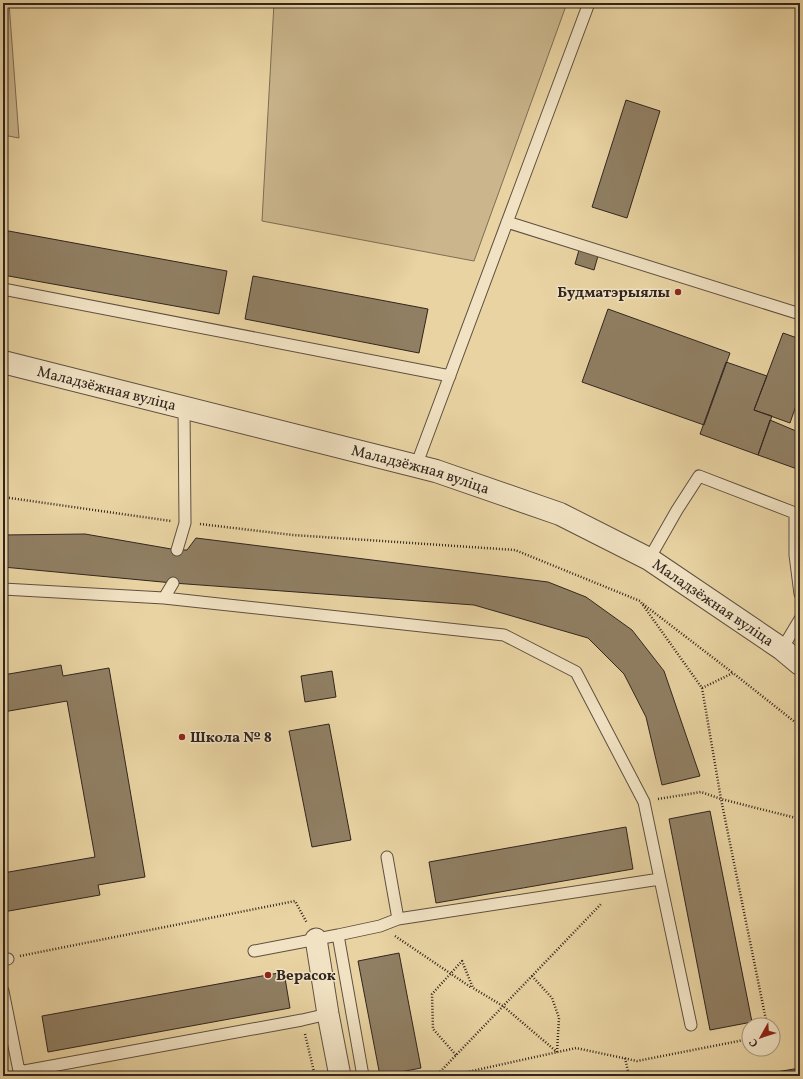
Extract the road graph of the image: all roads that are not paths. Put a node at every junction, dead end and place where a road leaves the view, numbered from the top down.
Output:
1 (589, 3) edge
2 (507, 222) junction
3 (3, 289) edge
4 (800, 314) edge
5 (3, 362) edge
6 (450, 376) junction
7 (184, 408) junction
8 (416, 466) junction
9 (177, 550) dead end
10 (649, 558) junction
11 (172, 583) dead end
12 (3, 588) edge
13 (800, 594) edge
14 (164, 598) junction
15 (800, 620) edge
16 (782, 649) junction
17 (800, 664) edge
18 (387, 857) dead end
19 (660, 879) junction
20 (398, 918) junction
21 (338, 935) junction
22 (316, 939) junction
23 (254, 951) dead end
24 (3, 991) edge
25 (328, 1014) junction
26 (691, 1025) dead end
27 (20, 1074) edge
28 (340, 1076) edge
29 (363, 1076) edge

1 - 2 lane
2 - 4 lane
2 - 6 lane
3 - 6 lane
5 - 7 street, Маладзёжная вуліца
6 - 8 lane
7 - 8 street, Маладзёжная вуліца
7 - 9 lane
8 - 10 street, Маладзёжная вуліца
10 - 13 lane
10 - 16 street, Маладзёжная вуліца
11 - 14 lane
12 - 14 lane
14 - 19 lane
15 - 16 lane
16 - 17 street, Маладзёжная вуліца
18 - 20 lane
19 - 20 lane
19 - 26 lane
20 - 21 lane
21 - 22 lane
21 - 29 lane
22 - 23 lane
22 - 25 street
24 - 27 lane
25 - 27 lane
25 - 28 street

